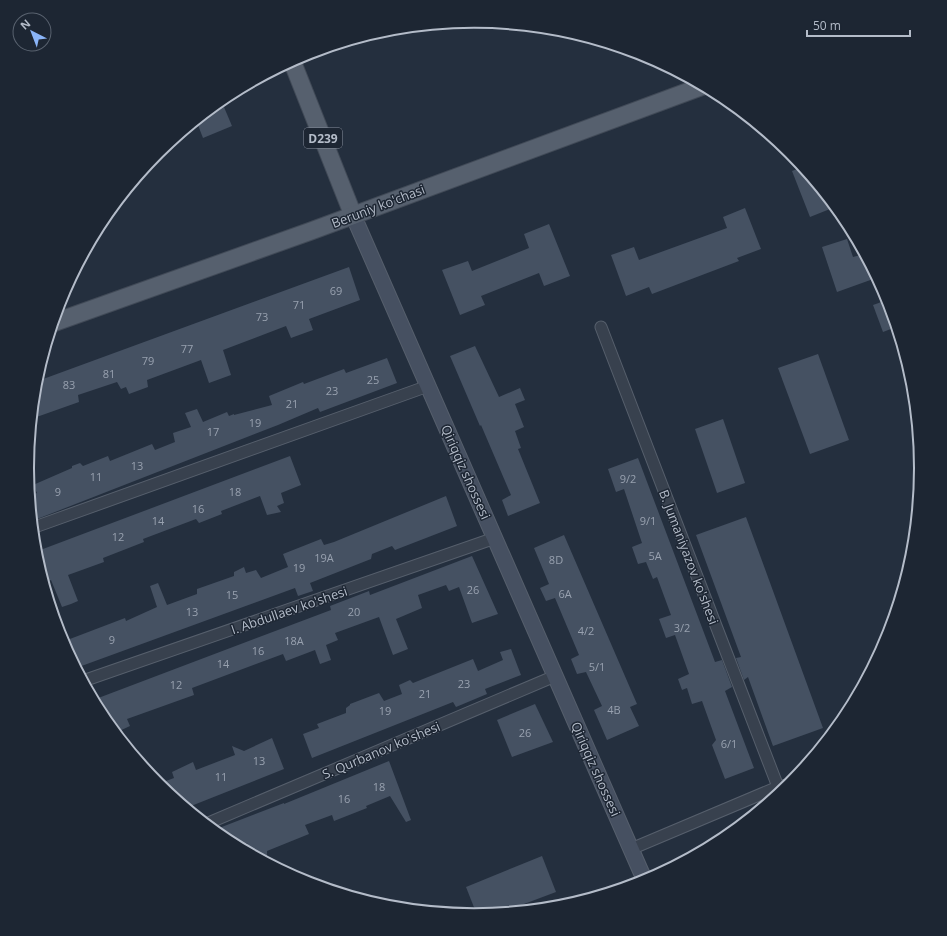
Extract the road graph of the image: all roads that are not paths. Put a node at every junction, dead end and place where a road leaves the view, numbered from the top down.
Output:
1 (294, 66) edge
2 (696, 88) edge
3 (353, 215) junction
4 (59, 321) edge
5 (601, 327) dead end
6 (428, 386) junction
7 (37, 526) edge
8 (495, 538) junction
9 (555, 676) junction
10 (88, 679) edge
11 (778, 786) edge
12 (771, 792) edge
13 (212, 821) edge
14 (631, 849) junction
15 (642, 875) edge

1 - 3 main road, Qiriqqiz shossesi / D239
2 - 3 main road, Beruniy ko'chasi
3 - 4 main road, Beruniy ko'chasi
3 - 6 main road, Qiriqqiz shossesi
5 - 11 street, B. Jumaniyazov ko'shesi
6 - 7 street
6 - 8 main road, Qiriqqiz shossesi
8 - 9 main road, Qiriqqiz shossesi
8 - 10 street, I. Abdullaev ko'shesi
9 - 13 street, S. Qurbanov ko'shesi
9 - 14 main road, Qiriqqiz shossesi
12 - 14 street
14 - 15 main road, Qiriqqiz shossesi

